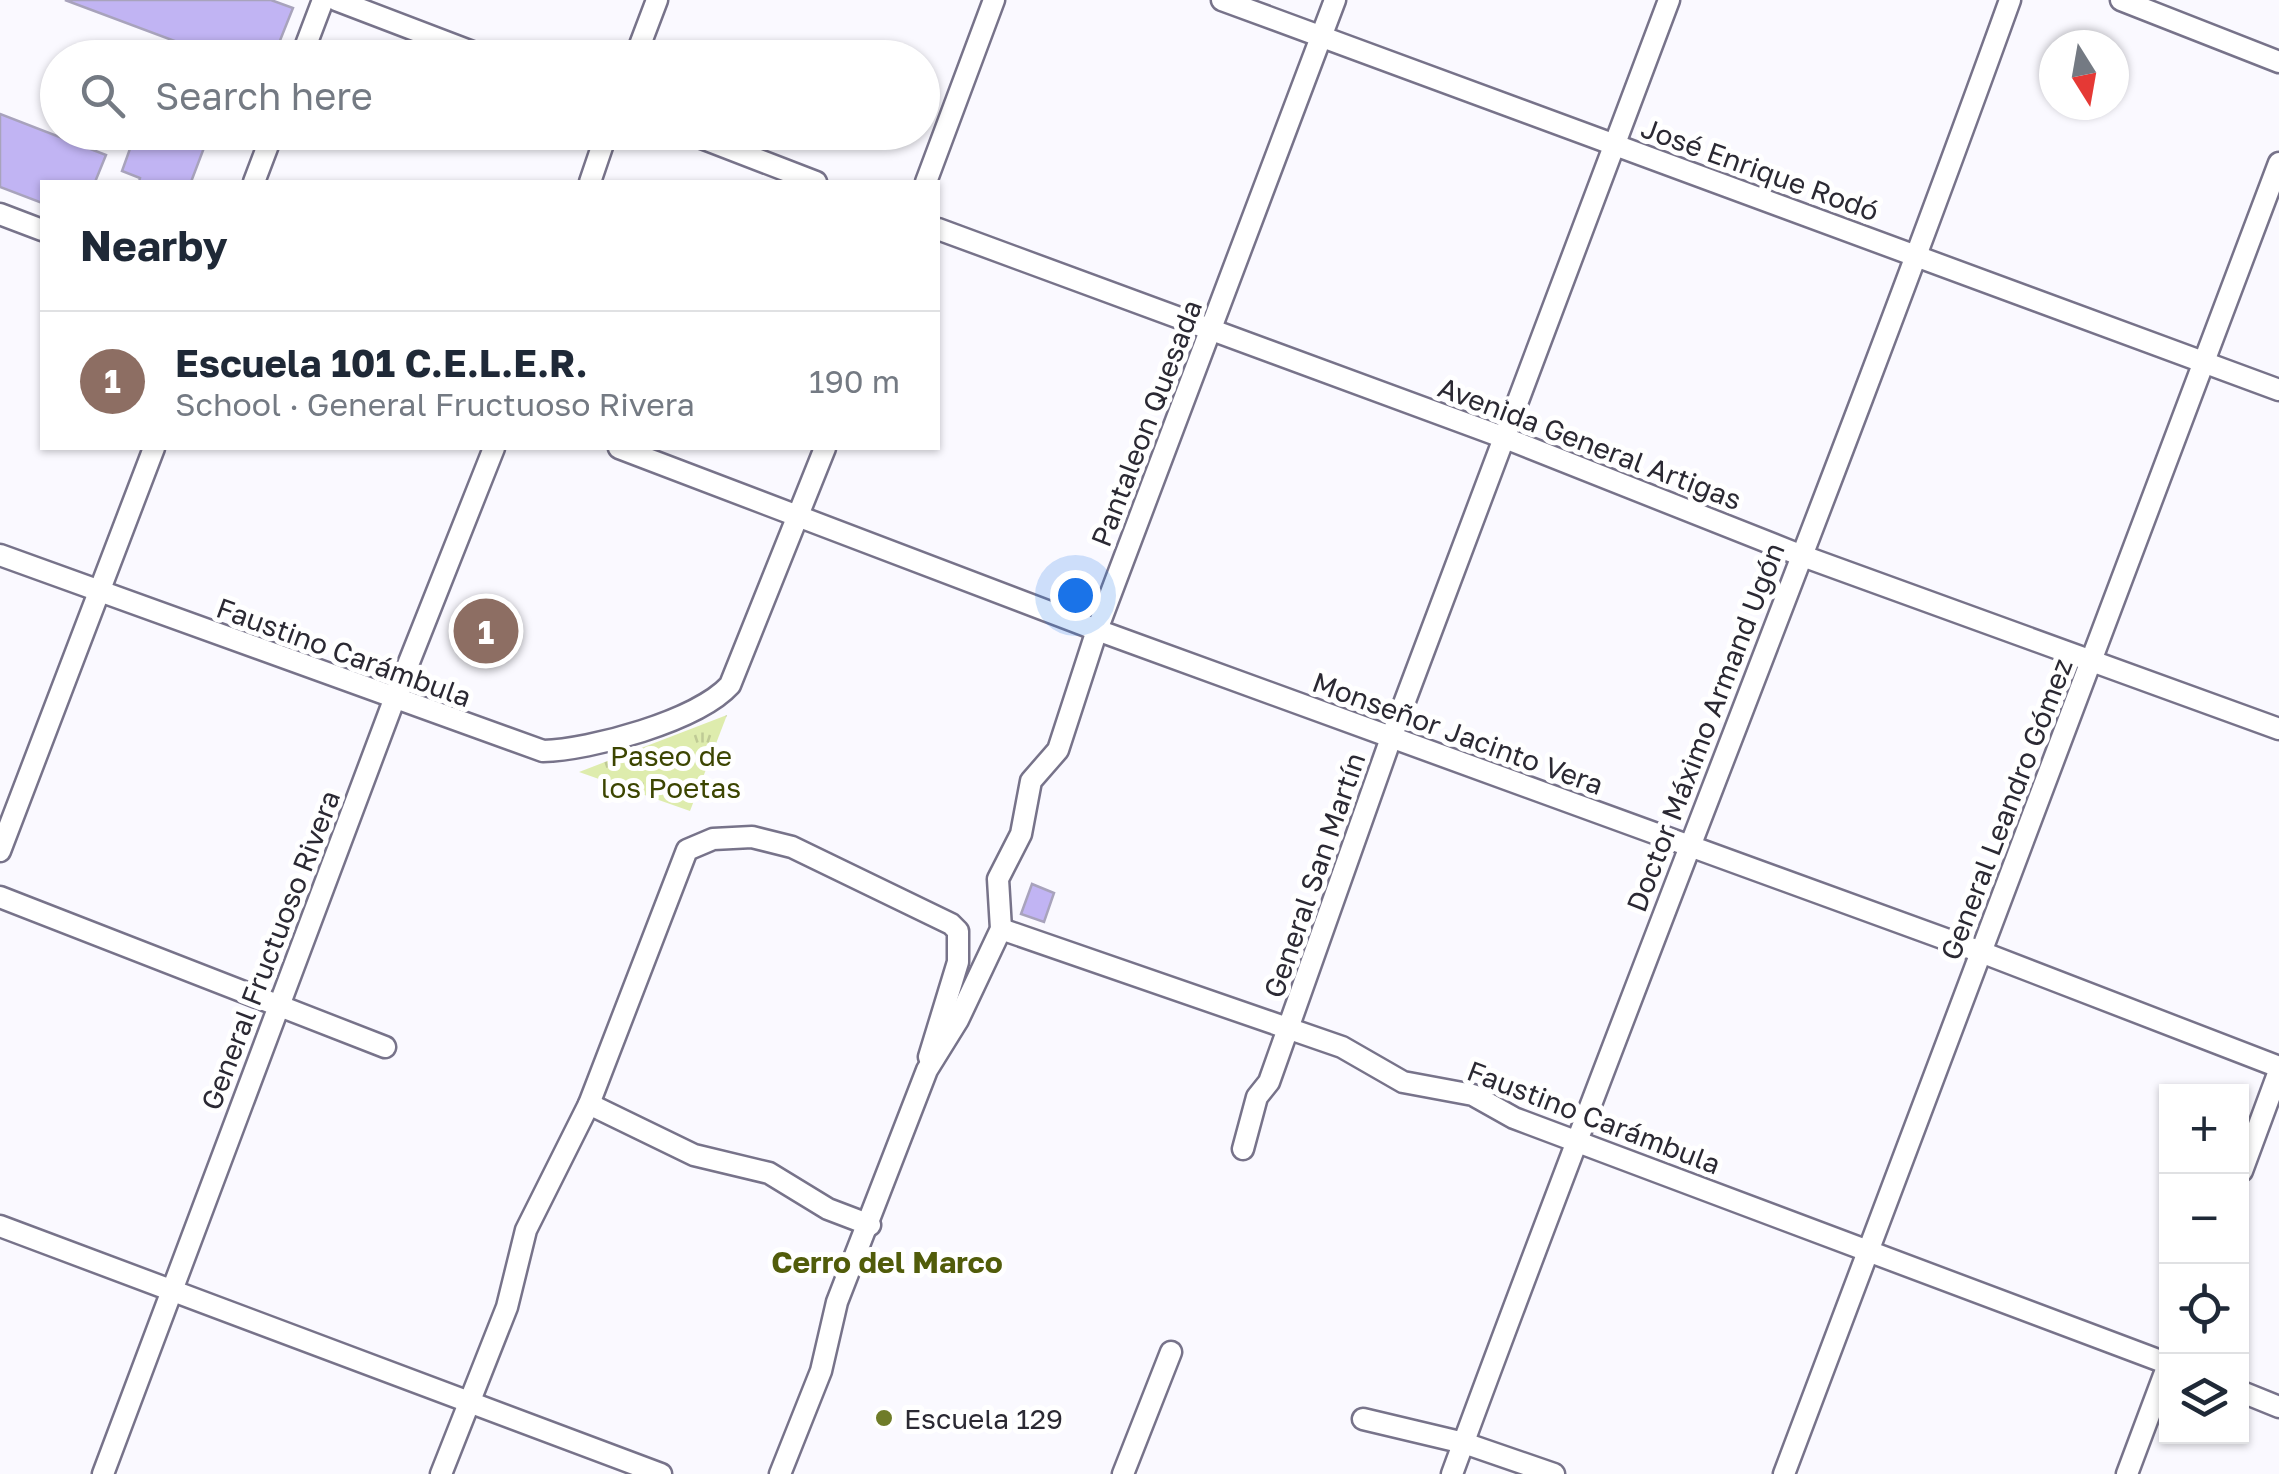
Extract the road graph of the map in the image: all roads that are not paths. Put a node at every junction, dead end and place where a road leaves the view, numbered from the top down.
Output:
1 (323, 0) edge
2 (336, 0) edge
3 (657, 0) edge
4 (994, 0) edge
5 (1222, 0) edge
6 (1335, 0) edge
7 (1669, 0) edge
8 (2010, 0) edge
9 (2121, 0) edge
10 (1322, 37) junction
11 (308, 40) edge
12 (441, 40) edge
13 (642, 40) edge
14 (2279, 62) edge
15 (940, 145) edge
16 (1613, 145) junction
17 (266, 150) edge
18 (601, 150) edge
19 (733, 150) edge
20 (938, 150) edge
21 (2279, 163) edge
22 (255, 180) edge
23 (591, 180) edge
24 (811, 180) edge
25 (927, 180) edge
26 (0, 214) edge
27 (40, 229) edge
28 (940, 230) edge
29 (1918, 255) junction
30 (1212, 328) junction
31 (2204, 362) junction
32 (2279, 390) edge
33 (1505, 438) junction
34 (153, 450) edge
35 (493, 450) edge
36 (624, 450) edge
37 (823, 450) edge
38 (799, 515) junction
39 (1800, 555) junction
40 (0, 556) edge
41 (98, 593) junction
42 (1097, 630) junction
43 (2092, 660) junction
44 (394, 700) junction
45 (2279, 730) edge
46 (1391, 738) junction
47 (1690, 848) junction
48 (0, 851) edge
49 (0, 897) edge
50 (1001, 930) junction
51 (1982, 952) junction
52 (278, 1008) junction
53 (1288, 1031) junction
54 (385, 1047) dead end
55 (2279, 1069) edge
56 (926, 1070) junction
57 (588, 1104) junction
58 (1577, 1140) junction
59 (1243, 1149) dead end
60 (2249, 1152) edge
61 (870, 1225) junction
62 (0, 1226) edge
63 (1869, 1248) junction
64 (171, 1291) junction
65 (1171, 1352) dead end
66 (2159, 1363) edge
67 (2159, 1385) edge
68 (2249, 1395) edge
69 (466, 1400) junction
70 (2279, 1407) edge
71 (1364, 1419) dead end
72 (1464, 1443) junction
73 (103, 1474) edge
74 (441, 1474) edge
75 (660, 1474) edge
76 (780, 1474) edge
77 (1122, 1474) edge
78 (1452, 1474) edge
79 (1554, 1474) edge
80 (1784, 1474) edge
81 (2127, 1474) edge

1 - 11 street
2 - 12 street
3 - 13 street
4 - 15 street
5 - 10 street, José Enrique Rodó
6 - 10 street, Pantaleon Quesada
7 - 16 street, General San Martín
8 - 29 street, Doctor Máximo Armand Ugón
9 - 14 street
10 - 16 street, José Enrique Rodó
10 - 30 street, Pantaleon Quesada
16 - 29 street, José Enrique Rodó
16 - 33 street, General San Martín
17 - 22 street
18 - 23 street
19 - 24 street
20 - 25 street
21 - 31 street, General Leandro Gómez
26 - 27 street
28 - 30 street, Avenida General Artigas
29 - 31 street, José Enrique Rodó
29 - 39 street, Doctor Máximo Armand Ugón
30 - 33 street, Avenida General Artigas
30 - 42 street, Pantaleon Quesada
31 - 32 street, José Enrique Rodó
31 - 43 street, General Leandro Gómez
33 - 39 street, Avenida General Artigas
33 - 46 street, General San Martín
34 - 41 street
35 - 44 street, General Fructuoso Rivera
36 - 38 street, Monseñor Jacinto Vera
37 - 38 street, Faustino Carámbula
38 - 42 street, Monseñor Jacinto Vera
38 - 44 street, Faustino Carámbula
39 - 43 street, Avenida General Artigas
39 - 47 street, Doctor Máximo Armand Ugón
40 - 41 street, Faustino Carámbula
41 - 44 street, Faustino Carámbula
41 - 48 street
42 - 46 street, Monseñor Jacinto Vera
42 - 50 street, Pantaleon Quesada
43 - 45 street, Avenida General Artigas
43 - 51 street, General Leandro Gómez
44 - 52 street, General Fructuoso Rivera
46 - 47 street, Monseñor Jacinto Vera
46 - 53 street, General San Martín
47 - 51 street, Monseñor Jacinto Vera
47 - 58 street, Doctor Máximo Armand Ugón
49 - 52 street
50 - 53 street, Faustino Carámbula
50 - 56 street, Pantaleon Quesada
51 - 55 street, Monseñor Jacinto Vera
51 - 63 street, General Leandro Gómez
52 - 54 street
52 - 64 street, General Fructuoso Rivera
53 - 58 street, Faustino Carámbula
53 - 59 street, General San Martín
55 - 60 street
56 - 57 street
56 - 61 street, Pantaleon Quesada
57 - 61 street
57 - 69 street
58 - 63 street, Faustino Carámbula
58 - 72 street, Doctor Máximo Armand Ugón
61 - 76 street, Pantaleon Quesada
62 - 64 street
63 - 66 street, Faustino Carámbula
63 - 80 street, General Leandro Gómez
64 - 69 street
64 - 73 street, General Fructuoso Rivera
65 - 77 street
67 - 81 street
68 - 70 street
69 - 74 street
69 - 75 street
71 - 72 street
72 - 78 street, Doctor Máximo Armand Ugón
72 - 79 street

